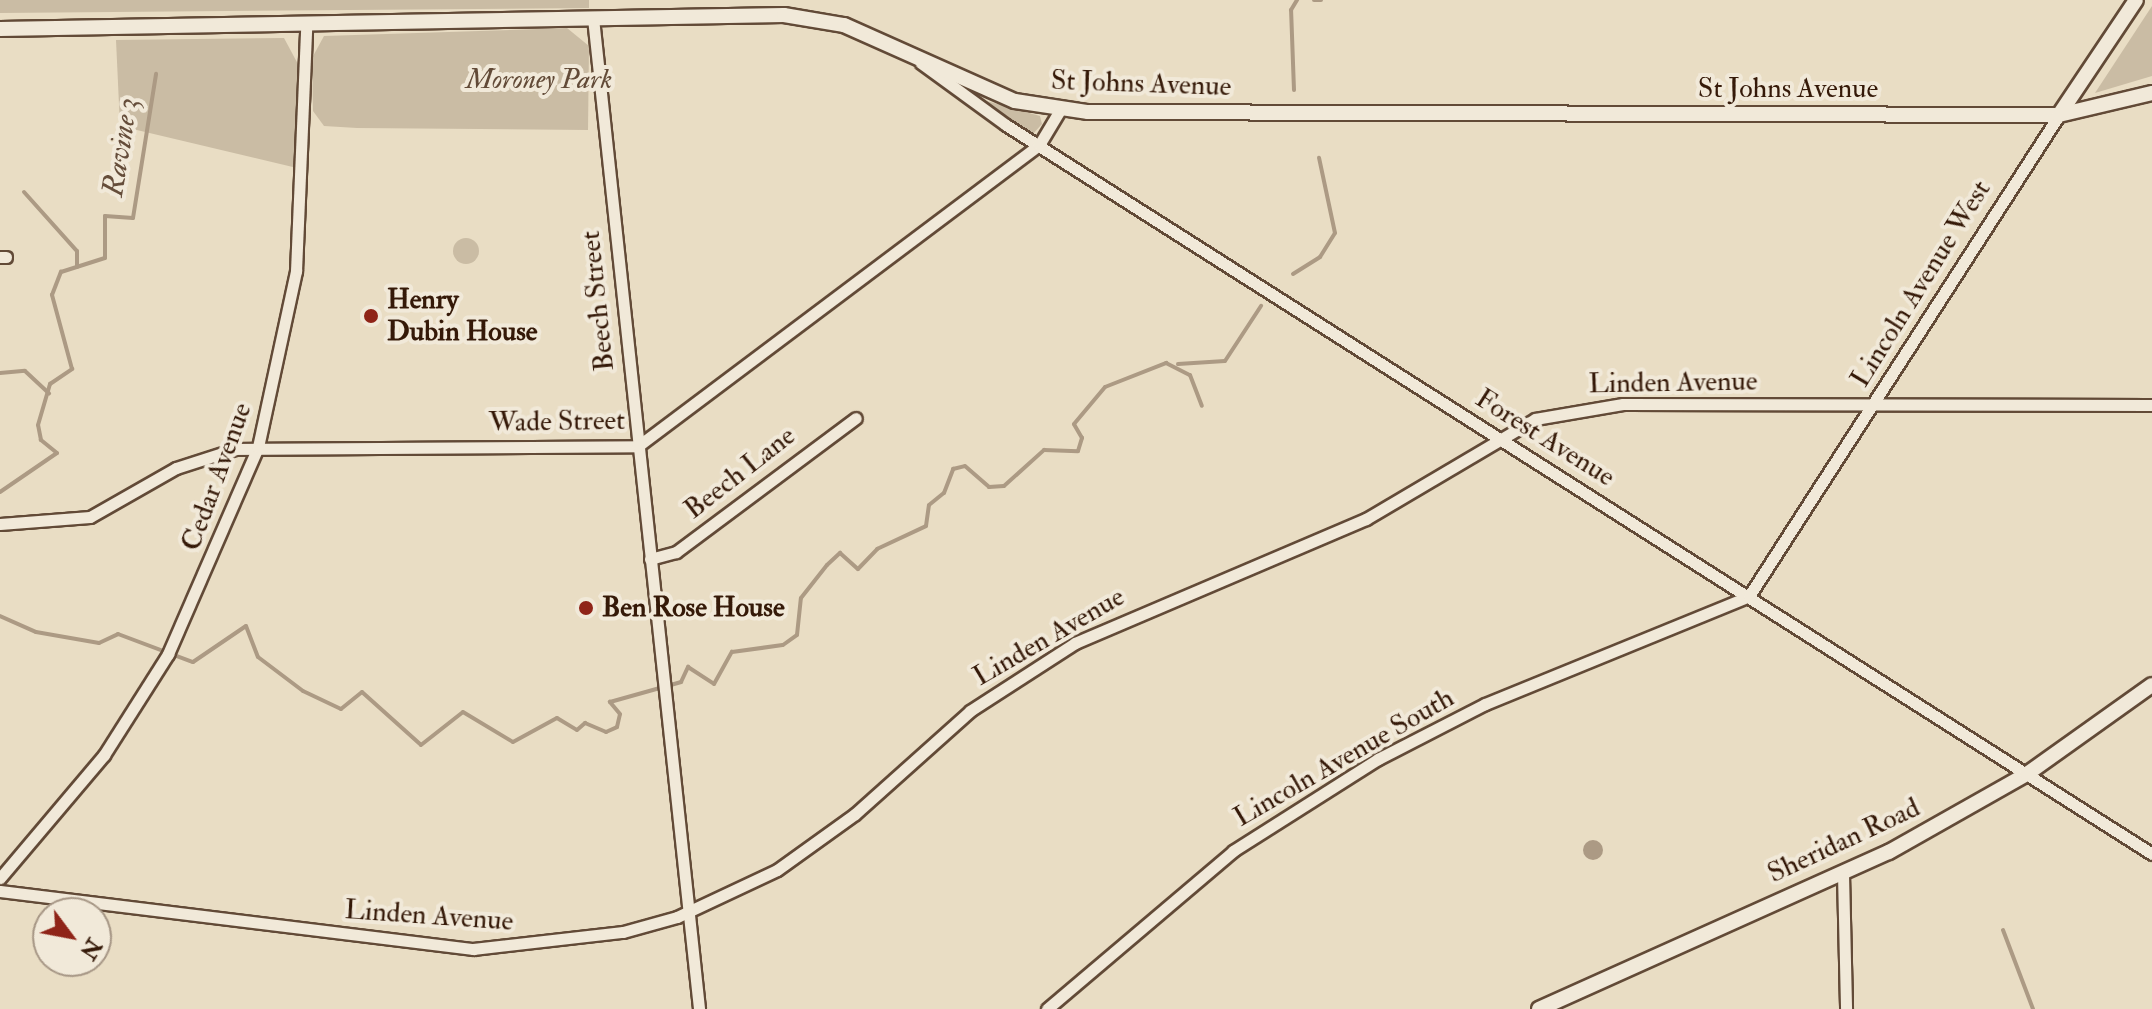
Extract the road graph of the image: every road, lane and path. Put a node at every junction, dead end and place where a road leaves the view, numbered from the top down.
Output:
1 (2136, 0) edge
2 (593, 18) junction
3 (306, 28) junction
4 (0, 29) edge
5 (916, 59) junction
6 (2152, 93) edge
7 (1060, 110) junction
8 (2059, 115) junction
9 (1039, 145) junction
10 (2152, 405) edge
11 (1875, 406) junction
12 (856, 418) dead end
13 (1500, 438) junction
14 (638, 446) junction
15 (258, 447) junction
16 (0, 524) edge
17 (650, 559) junction
18 (1749, 596) junction
19 (2152, 685) edge
20 (2027, 774) junction
21 (2152, 854) edge
22 (1843, 874) junction
23 (0, 878) edge
24 (0, 891) edge
25 (688, 911) junction
26 (699, 1009) edge
27 (1047, 1009) edge
28 (1539, 1009) edge
29 (1846, 1009) edge

1 - 8 street, Lincoln Avenue West
2 - 3 street, St Johns Avenue
2 - 5 street, St Johns Avenue
2 - 14 street, Beech Street
3 - 4 street, St Johns Avenue
3 - 15 street, Cedar Avenue
5 - 7 street, St Johns Avenue
5 - 9 street, Forest Avenue
6 - 8 street, St Johns Avenue
7 - 8 street, St Johns Avenue
7 - 9 street, Wade Street
8 - 11 street, Lincoln Avenue West
9 - 13 street, Forest Avenue
9 - 14 street, Wade Street
10 - 11 street, Linden Avenue
11 - 13 street, Linden Avenue
11 - 18 street, Lincoln Avenue West
12 - 17 street, Beech Lane
13 - 18 street, Forest Avenue
13 - 25 street, Linden Avenue
14 - 15 street, Wade Street
14 - 17 street, Beech Street
15 - 16 street, Wade Street
15 - 23 street, Cedar Avenue
17 - 25 street, Beech Street
18 - 20 street, Forest Avenue
18 - 27 street, Lincoln Avenue South
19 - 20 street, Sheridan Road
20 - 21 street, Forest Avenue
20 - 22 street, Sheridan Road
22 - 28 street, Sheridan Road
22 - 29 street
24 - 25 street, Linden Avenue
25 - 26 street, Beech Street

